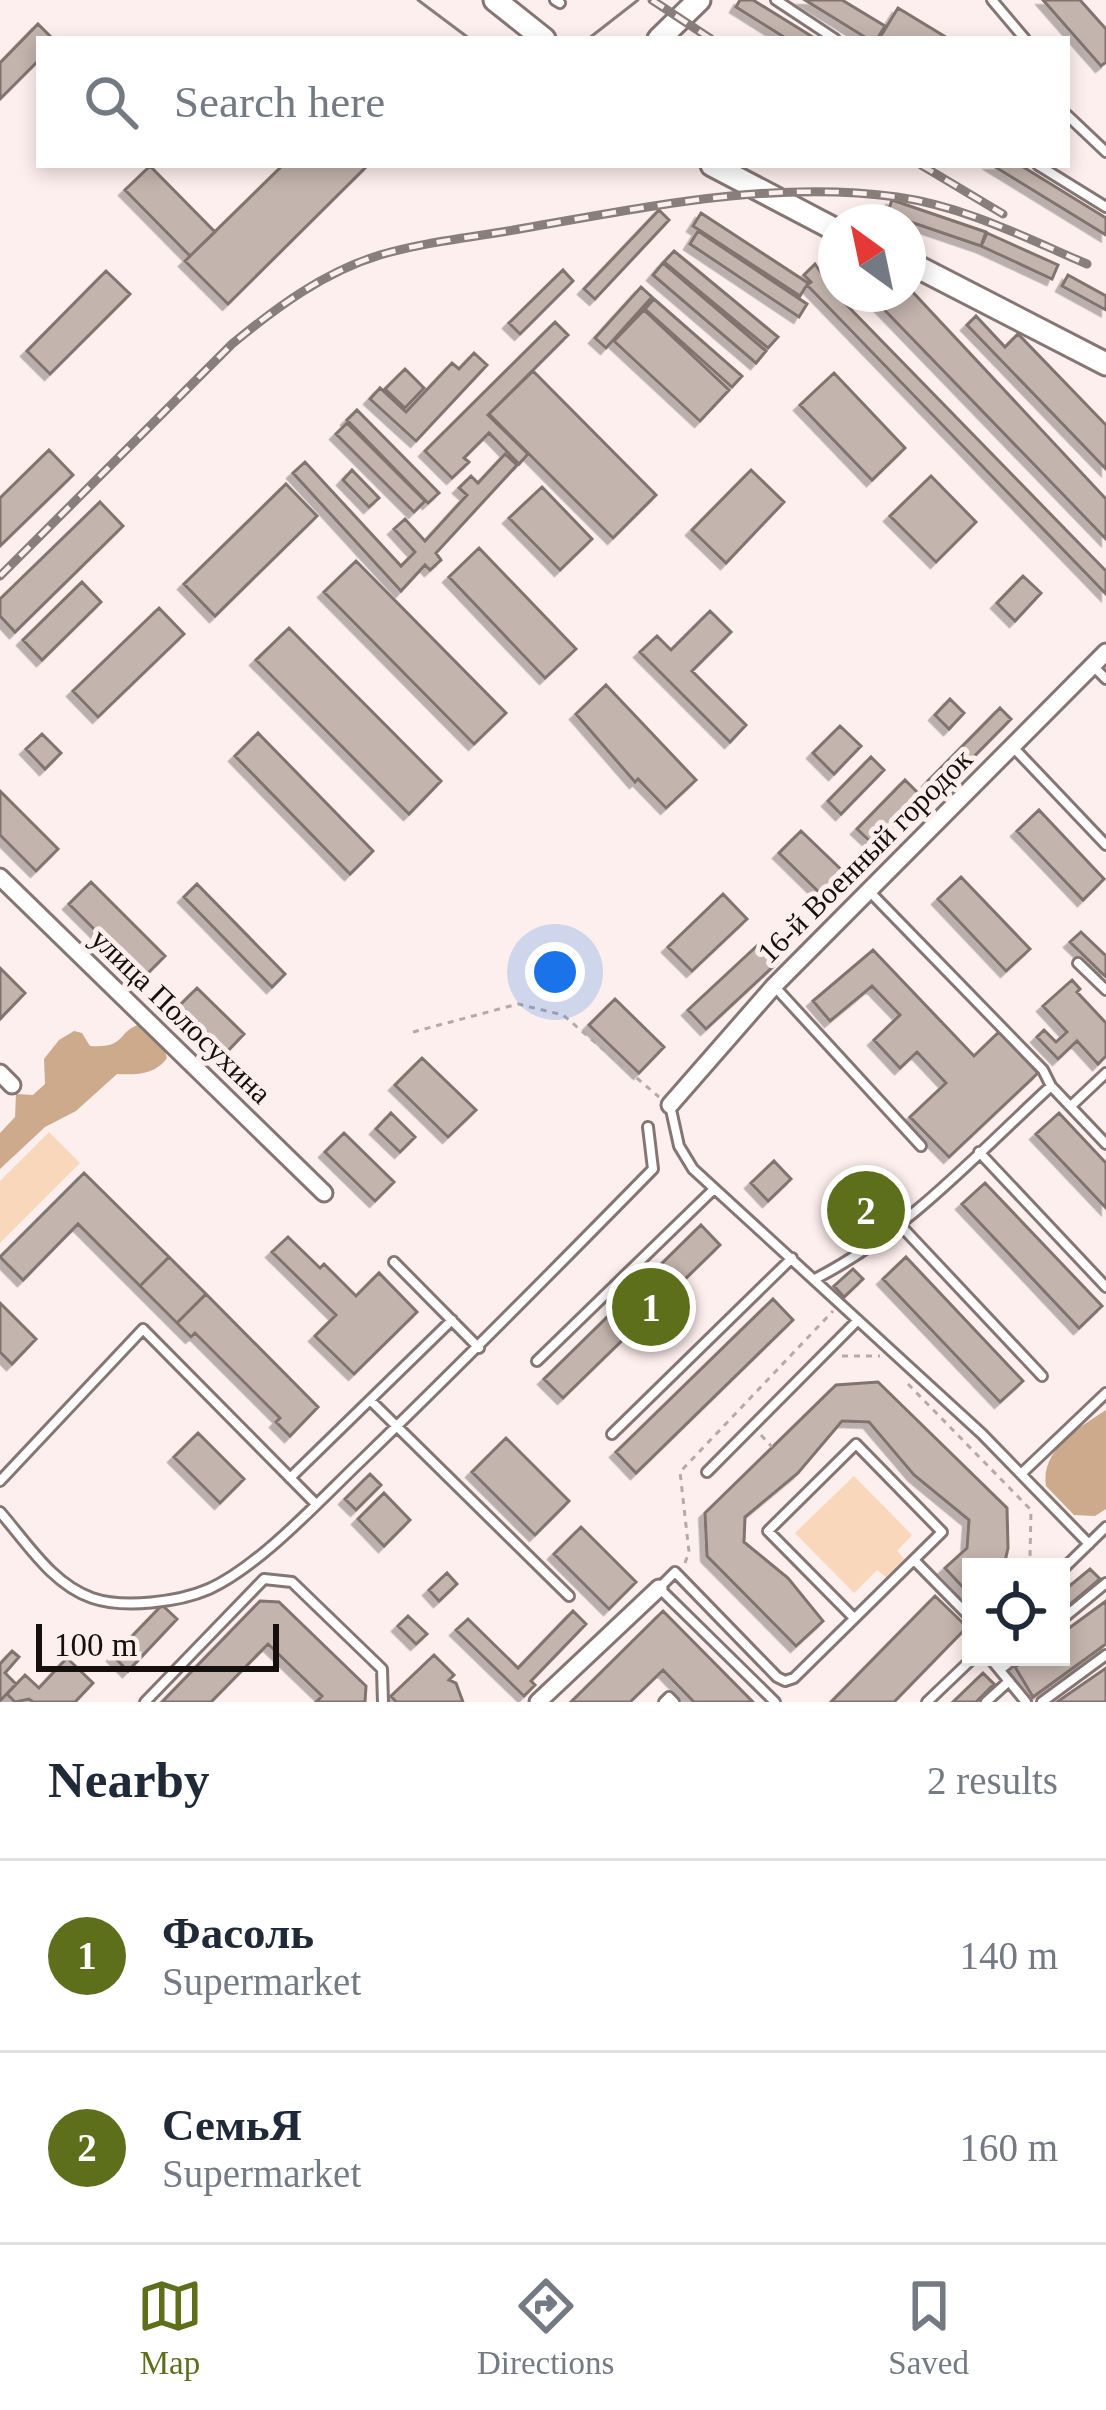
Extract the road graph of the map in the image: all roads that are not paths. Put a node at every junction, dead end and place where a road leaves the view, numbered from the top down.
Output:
1 (495, 0) edge
2 (699, 0) edge
3 (776, 0) edge
4 (992, 0) edge
5 (540, 36) edge
6 (662, 36) edge
7 (830, 36) edge
8 (1022, 36) edge
9 (1070, 118) edge
10 (1106, 152) edge
11 (718, 168) edge
12 (1043, 168) edge
13 (1106, 207) edge
14 (818, 221) edge
15 (926, 271) edge
16 (1106, 364) edge
17 (1106, 652) edge
18 (1093, 665) junction
19 (1106, 679) edge
20 (1012, 746) junction
21 (1106, 844) edge
22 (0, 877) edge
23 (869, 891) junction
24 (1078, 963) dead end
25 (774, 986) junction
26 (1106, 990) edge
27 (1106, 1073) edge
28 (1051, 1086) junction
29 (670, 1105) joint
30 (1071, 1106) junction
31 (648, 1127) dead end
32 (1105, 1141) edge
33 (921, 1146) dead end
34 (979, 1152) junction
35 (714, 1189) junction
36 (324, 1193) dead end
37 (901, 1226) junction
38 (792, 1258) junction
39 (394, 1262) dead end
40 (815, 1279) junction
41 (1106, 1287) edge
42 (452, 1320) junction
43 (858, 1320) junction
44 (479, 1348) junction
45 (538, 1360) dead end
46 (1042, 1376) dead end
47 (1106, 1394) edge
48 (371, 1401) junction
49 (397, 1426) junction
50 (612, 1434) dead end
51 (707, 1472) dead end
52 (1021, 1474) junction
53 (290, 1478) junction
54 (0, 1481) edge
55 (316, 1504) junction
56 (0, 1512) edge
57 (1106, 1527) edge
58 (1089, 1544) junction
59 (914, 1560) junction
60 (1070, 1562) edge
61 (1106, 1583) edge
62 (659, 1588) junction
63 (569, 1596) dead end
64 (962, 1609) edge
65 (1070, 1613) edge
66 (854, 1618) junction
67 (1106, 1655) edge
68 (965, 1666) edge
69 (997, 1666) edge
70 (1005, 1666) edge
71 (1000, 1670) junction
72 (742, 1671) junction
73 (732, 1680) dead end
74 (1009, 1681) junction
75 (145, 1702) edge
76 (383, 1702) edge
77 (538, 1702) edge
78 (664, 1702) edge
79 (674, 1702) edge
80 (775, 1702) edge
81 (927, 1702) edge
82 (986, 1702) edge
83 (1026, 1702) edge
84 (1042, 1702) edge

1 - 5 main road
2 - 6 main road
3 - 7 lane
4 - 8 lane
9 - 10 lane
11 - 14 main road
12 - 13 lane
15 - 16 main road
17 - 18 street, 16-й Военный городок
18 - 19 lane
18 - 20 street, 16-й Военный городок
20 - 21 lane
20 - 23 street, 16-й Военный городок
22 - 36 street, улица Полосухина
23 - 25 street, 16-й Военный городок
23 - 28 lane
24 - 26 lane
25 - 29 street, 16-й Военный городок
25 - 33 lane
27 - 30 lane
28 - 30 lane
28 - 34 lane
29 - 35 lane
30 - 32 lane
31 - 44 lane
34 - 37 lane
34 - 41 lane
35 - 38 lane
35 - 45 lane
37 - 40 lane
37 - 46 lane
38 - 40 lane
38 - 50 lane
39 - 42 lane
40 - 43 lane
42 - 44 lane
42 - 48 lane
43 - 51 lane
43 - 52 lane
44 - 49 lane
47 - 52 lane
48 - 49 lane
48 - 53 lane
49 - 55 lane
49 - 63 lane
52 - 58 lane
53 - 54 lane
53 - 55 lane
55 - 56 lane
57 - 58 lane
58 - 60 lane
59 - 64 lane
59 - 66 lane
59 - 66 lane
61 - 65 lane
62 - 66 lane
62 - 72 lane
62 - 77 street
67 - 84 lane
68 - 81 lane
69 - 71 lane
70 - 71 lane
71 - 74 lane
72 - 73 lane
72 - 80 lane
74 - 82 lane
74 - 83 lane
75 - 76 lane
78 - 79 lane

